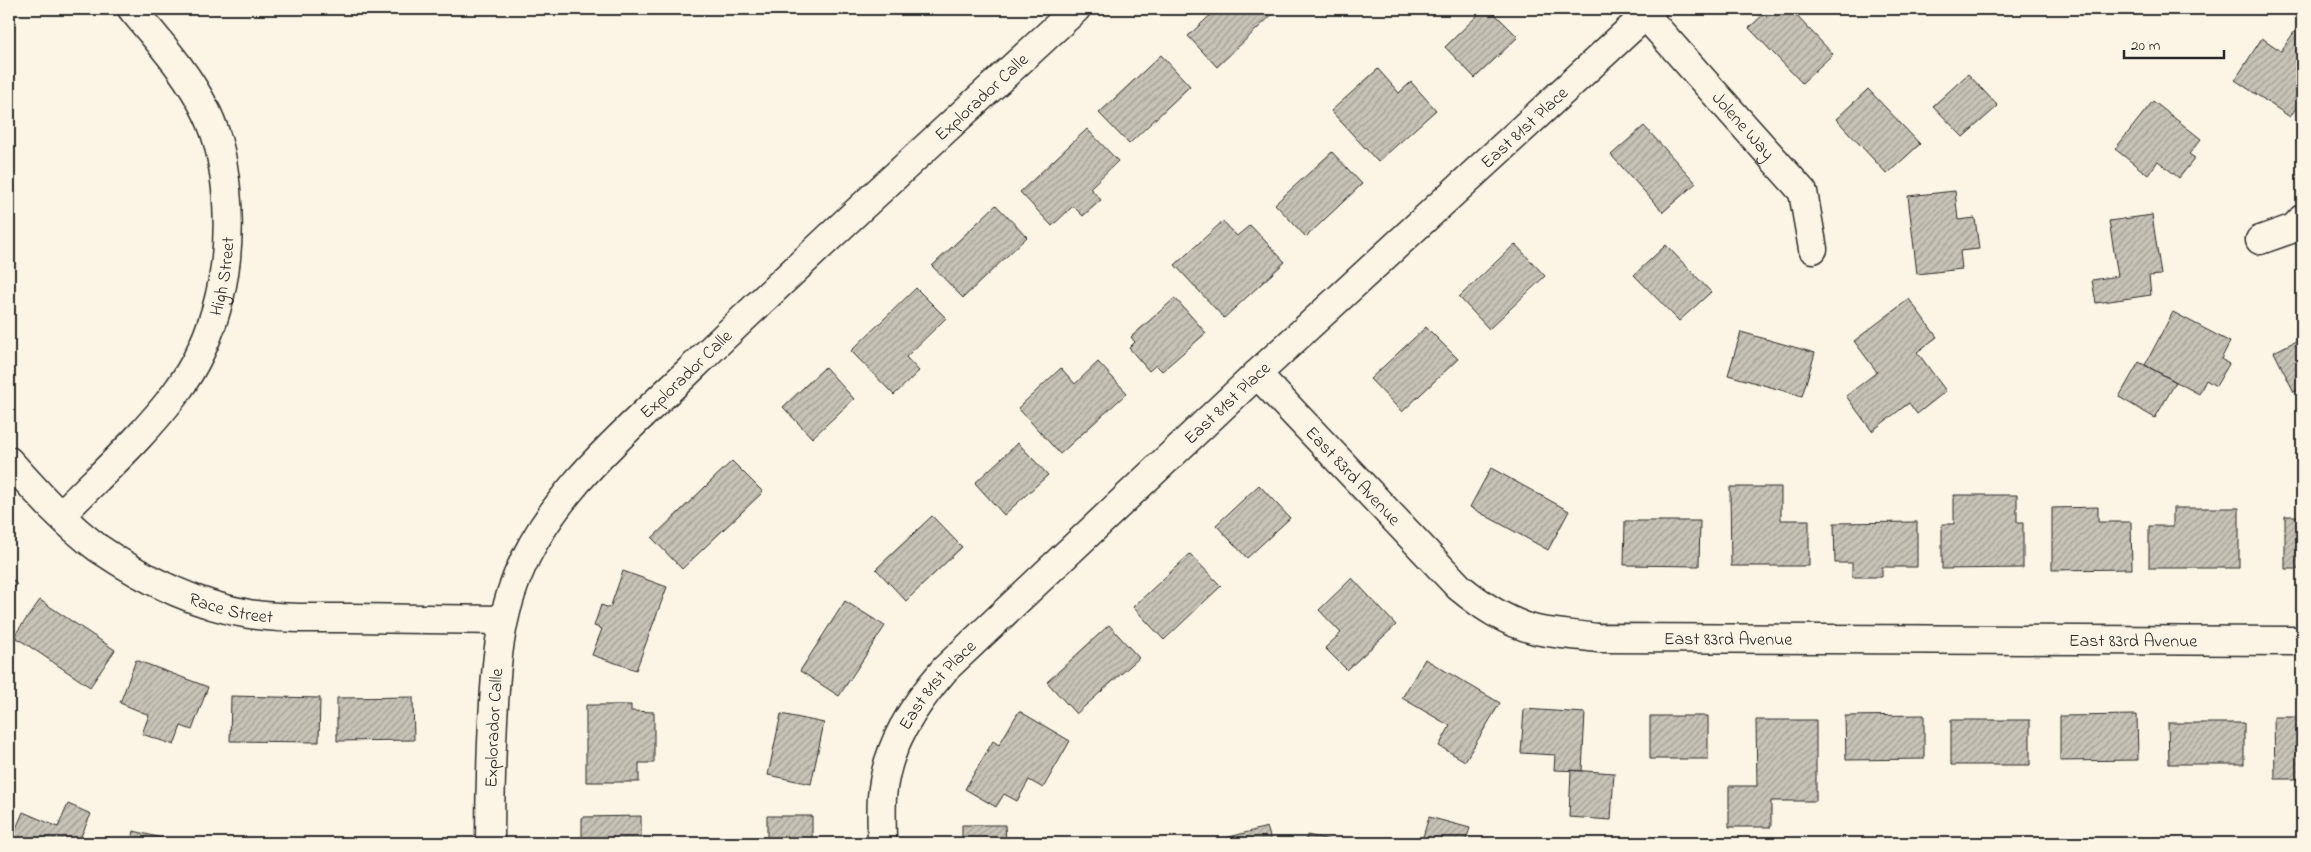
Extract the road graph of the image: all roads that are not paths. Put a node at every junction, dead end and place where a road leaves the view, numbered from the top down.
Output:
1 (132, 9) edge
2 (1076, 9) edge
3 (1648, 12) edge
4 (2302, 219) edge
5 (2260, 240) dead end
6 (1813, 249) dead end
7 (1257, 374) junction
8 (9, 461) edge
9 (61, 515) junction
10 (502, 620) junction
11 (2302, 641) edge
12 (490, 843) edge
13 (882, 843) edge

1 - 9 street, High Street
2 - 10 street, Explorador Calle
3 - 6 street, Jolene Way
3 - 7 street, East 81st Place
4 - 5 street
7 - 11 street, East 83rd Avenue
7 - 13 street, East 81st Place
8 - 9 street, Race Street
9 - 10 street, Race Street
10 - 12 street, Explorador Calle

